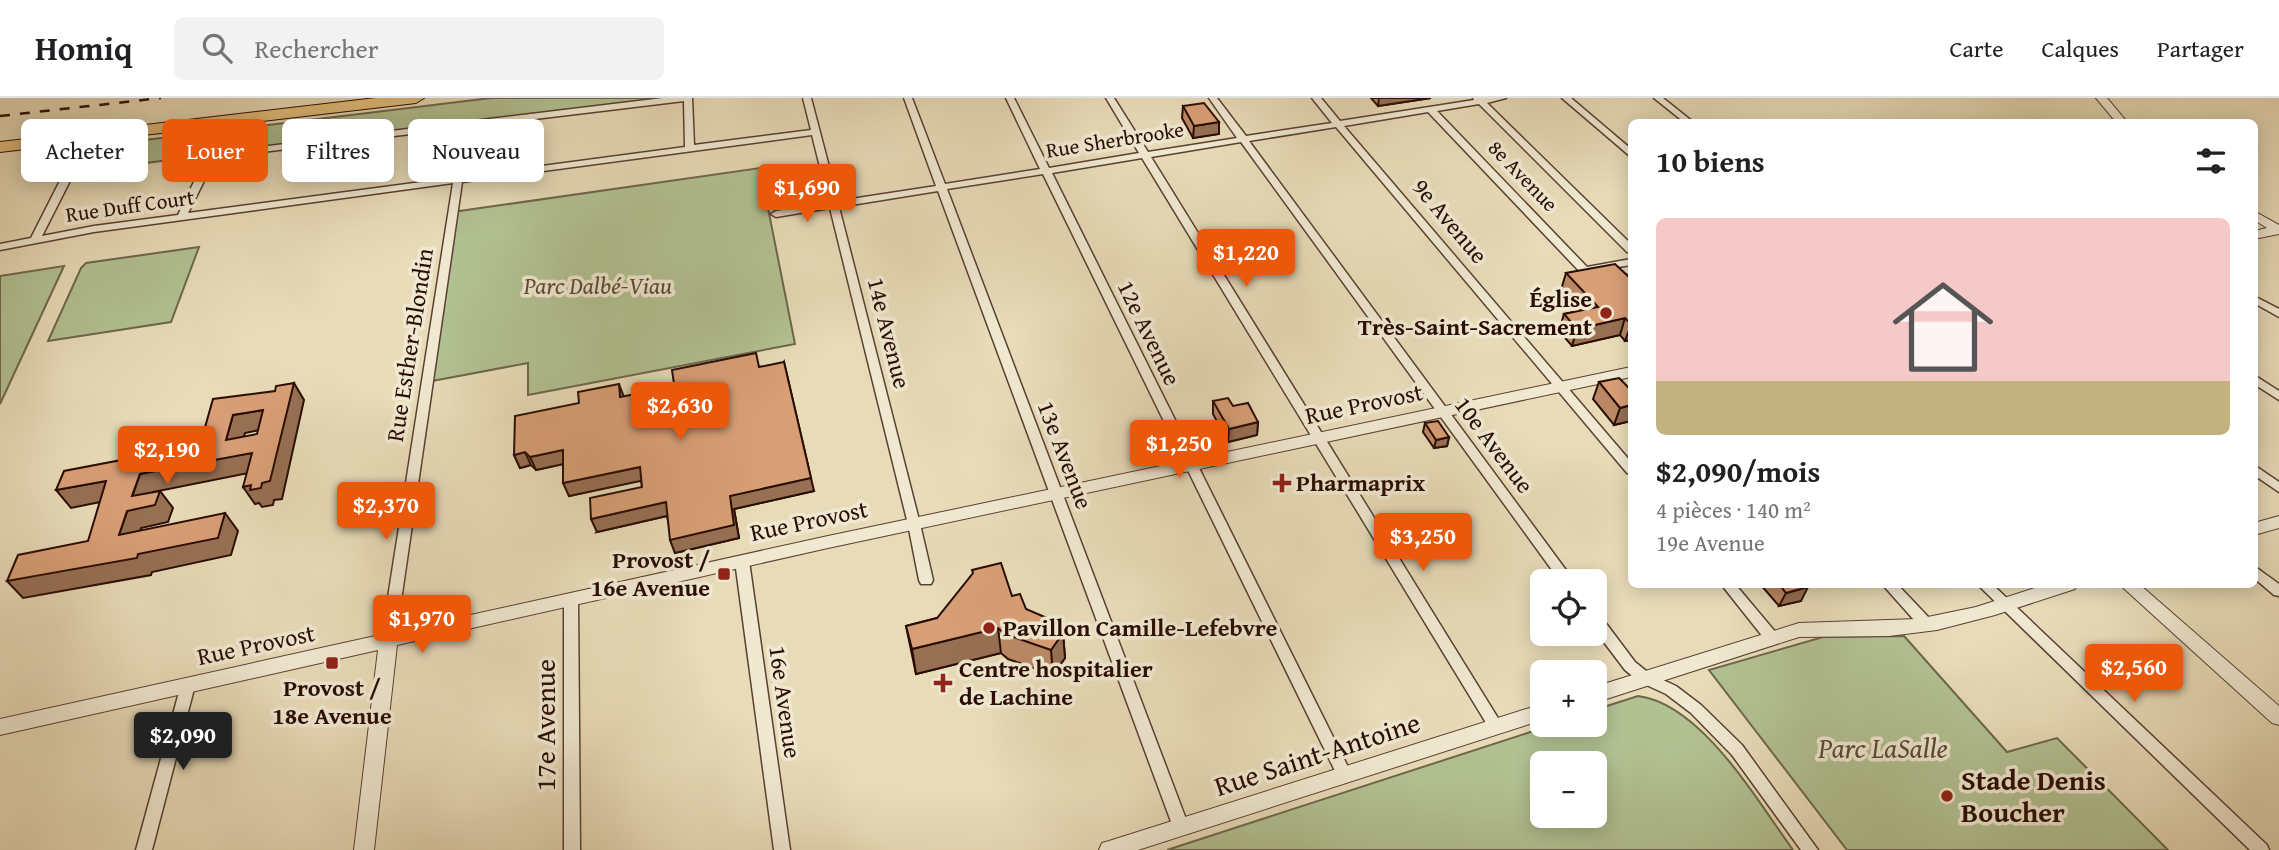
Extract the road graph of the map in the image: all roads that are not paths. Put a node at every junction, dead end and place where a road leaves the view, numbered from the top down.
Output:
1 (333, 98) edge
2 (416, 98) edge
3 (686, 98) edge
4 (807, 98) edge
5 (908, 98) edge
6 (1010, 98) edge
7 (1110, 98) edge
8 (1213, 98) edge
9 (1316, 98) edge
10 (1502, 98) edge
11 (1566, 98) edge
12 (1658, 98) edge
13 (2101, 98) edge
14 (1478, 100) edge
15 (1430, 110) junction
16 (1685, 119) edge
17 (2119, 119) edge
18 (1337, 124) junction
19 (814, 132) junction
20 (0, 137) edge
21 (1243, 139) junction
22 (0, 148) edge
23 (690, 149) junction
24 (1628, 151) edge
25 (1146, 155) junction
26 (544, 169) edge
27 (1045, 171) junction
28 (64, 182) edge
29 (443, 182) edge
30 (458, 182) edge
31 (941, 188) junction
32 (833, 205) junction
33 (776, 214) dead end
34 (2258, 217) edge
35 (181, 218) junction
36 (2279, 230) edge
37 (2258, 234) edge
38 (34, 242) junction
39 (0, 247) edge
40 (1628, 247) edge
41 (1628, 263) edge
42 (2258, 301) edge
43 (2279, 314) edge
44 (1628, 373) edge
45 (2258, 382) edge
46 (1562, 387) junction
47 (2279, 396) edge
48 (1441, 413) junction
49 (1320, 439) junction
50 (1191, 466) junction
51 (1628, 466) edge
52 (2258, 472) edge
53 (2279, 488) edge
54 (1055, 494) junction
55 (2279, 522) edge
56 (914, 524) junction
57 (2258, 528) edge
58 (742, 561) junction
59 (1558, 569) edge
60 (2258, 574) edge
61 (926, 580) dead end
62 (1730, 588) edge
63 (1892, 588) edge
64 (1987, 588) edge
65 (2056, 588) edge
66 (2132, 588) edge
67 (2279, 591) edge
68 (571, 600) junction
69 (2004, 604) junction
70 (1927, 625) junction
71 (1607, 635) edge
72 (1772, 638) junction
73 (388, 642) junction
74 (1645, 678) junction
75 (188, 685) junction
76 (1607, 691) edge
77 (1530, 716) edge
78 (2279, 717) edge
79 (0, 727) edge
80 (1496, 727) junction
81 (1344, 774) junction
82 (1181, 827) junction
83 (144, 850) edge
84 (364, 850) edge
85 (572, 850) edge
86 (782, 850) edge
87 (1110, 850) edge
88 (1810, 850) edge
89 (2261, 850) edge

1 - 20 highway
2 - 22 highway
3 - 23 street
3 - 35 street
4 - 19 street, 14e Avenue
5 - 31 street, 13e Avenue
6 - 27 street, 12e Avenue
7 - 25 street
8 - 21 street, 10e Avenue
9 - 18 street, 9e Avenue
10 - 14 street, Rue Sherbrooke
11 - 24 street
12 - 16 street
13 - 17 street
14 - 15 street, Rue Sherbrooke
14 - 40 street
15 - 18 street, Rue Sherbrooke
15 - 41 street, 8e Avenue
18 - 21 street, Rue Sherbrooke
18 - 46 street, 9e Avenue
19 - 23 street, Rue Duff Court
19 - 32 street, 14e Avenue
21 - 25 street, Rue Sherbrooke
21 - 48 street, 10e Avenue
23 - 26 street, Rue Duff Court
25 - 27 street, Rue Sherbrooke
25 - 49 street
27 - 31 street, Rue Sherbrooke
27 - 50 street, 12e Avenue
28 - 38 street, Rue Duff Court
29 - 35 street, Rue Duff Court
30 - 73 street, Rue Esther-Blondin
31 - 32 street, Rue Sherbrooke
31 - 54 street, 13e Avenue
32 - 33 street, Rue Sherbrooke
32 - 56 street, 14e Avenue
34 - 36 street
35 - 38 street, Rue Duff Court
36 - 37 street
38 - 39 street, Rue Duff Court
42 - 43 street
44 - 46 street, Rue Provost
45 - 47 street
46 - 48 street, Rue Provost
46 - 51 street, 9e Avenue
48 - 49 street, Rue Provost
48 - 59 street, 10e Avenue
49 - 50 street, Rue Provost
49 - 80 street
50 - 54 street, Rue Provost
50 - 81 street, 12e Avenue
52 - 53 street
54 - 56 street, Rue Provost
54 - 82 street, 13e Avenue
55 - 57 street
56 - 58 street, Rue Provost
56 - 61 street, 14e Avenue
58 - 68 street, Rue Provost
58 - 86 street, 16e Avenue
60 - 67 street
62 - 72 street
63 - 70 street
64 - 69 street
65 - 69 street
66 - 78 street
68 - 73 street, Rue Provost
68 - 85 street, 17e Avenue
69 - 70 street
69 - 89 street
70 - 72 street
71 - 74 street
72 - 74 street
73 - 75 street, Rue Provost
73 - 84 street
74 - 76 street
74 - 88 street
75 - 79 street, Rue Provost
75 - 83 street
77 - 80 street, Rue Saint-Antoine
80 - 81 street, Rue Saint-Antoine
81 - 82 street, Rue Saint-Antoine
82 - 87 street, Rue Saint-Antoine

